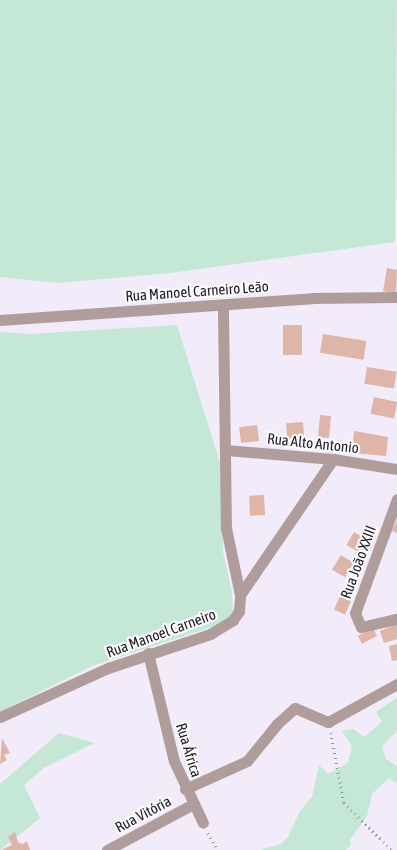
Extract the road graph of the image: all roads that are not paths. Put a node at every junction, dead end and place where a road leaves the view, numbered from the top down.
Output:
1 (397, 297) edge
2 (223, 305) junction
3 (0, 320) edge
4 (226, 450) junction
5 (333, 459) junction
6 (397, 469) edge
7 (397, 499) edge
8 (240, 595) junction
9 (397, 619) edge
10 (148, 653) junction
11 (397, 684) edge
12 (0, 717) edge
13 (185, 789) junction
14 (193, 804) junction
15 (202, 823) road end
16 (106, 850) edge

1 - 2 street, Rua Manoel Carneiro Leão
2 - 3 street, Rua Manoel Carneiro Leão
2 - 4 street, Rua Manoel Carneiro
4 - 5 street, Rua Alto Antonio
4 - 8 street, Rua Manoel Carneiro
5 - 6 street, Rua Alto Antonio
5 - 8 street
7 - 9 street, Rua João XXIII
8 - 10 street, Rua Manoel Carneiro
10 - 12 street, Rua Manoel Carneiro
10 - 13 street, Rua África
11 - 13 street
13 - 14 street, Rua África
14 - 15 street, Rua África
14 - 16 street, Rua Vitória

